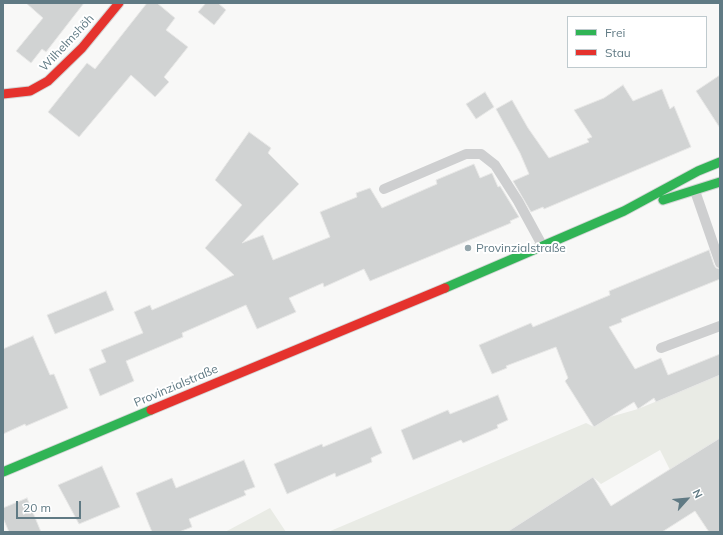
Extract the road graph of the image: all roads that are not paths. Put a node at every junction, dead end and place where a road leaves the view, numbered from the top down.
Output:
1 (119, 3) edge
2 (3, 94) edge
3 (720, 162) edge
4 (720, 182) edge
5 (384, 189) dead end
6 (695, 191) junction
7 (624, 211) junction
8 (542, 245) junction
9 (720, 262) edge
10 (720, 326) edge
11 (661, 348) dead end
12 (3, 472) edge

1 - 2 main road, Wilhelmshöh
3 - 7 main road, Provinzialstraße
4 - 6 main road, Provinzialstraße
5 - 8 lane
6 - 7 main road, Provinzialstraße
6 - 9 lane
7 - 8 main road, Provinzialstraße
8 - 12 main road, Provinzialstraße
10 - 11 lane

